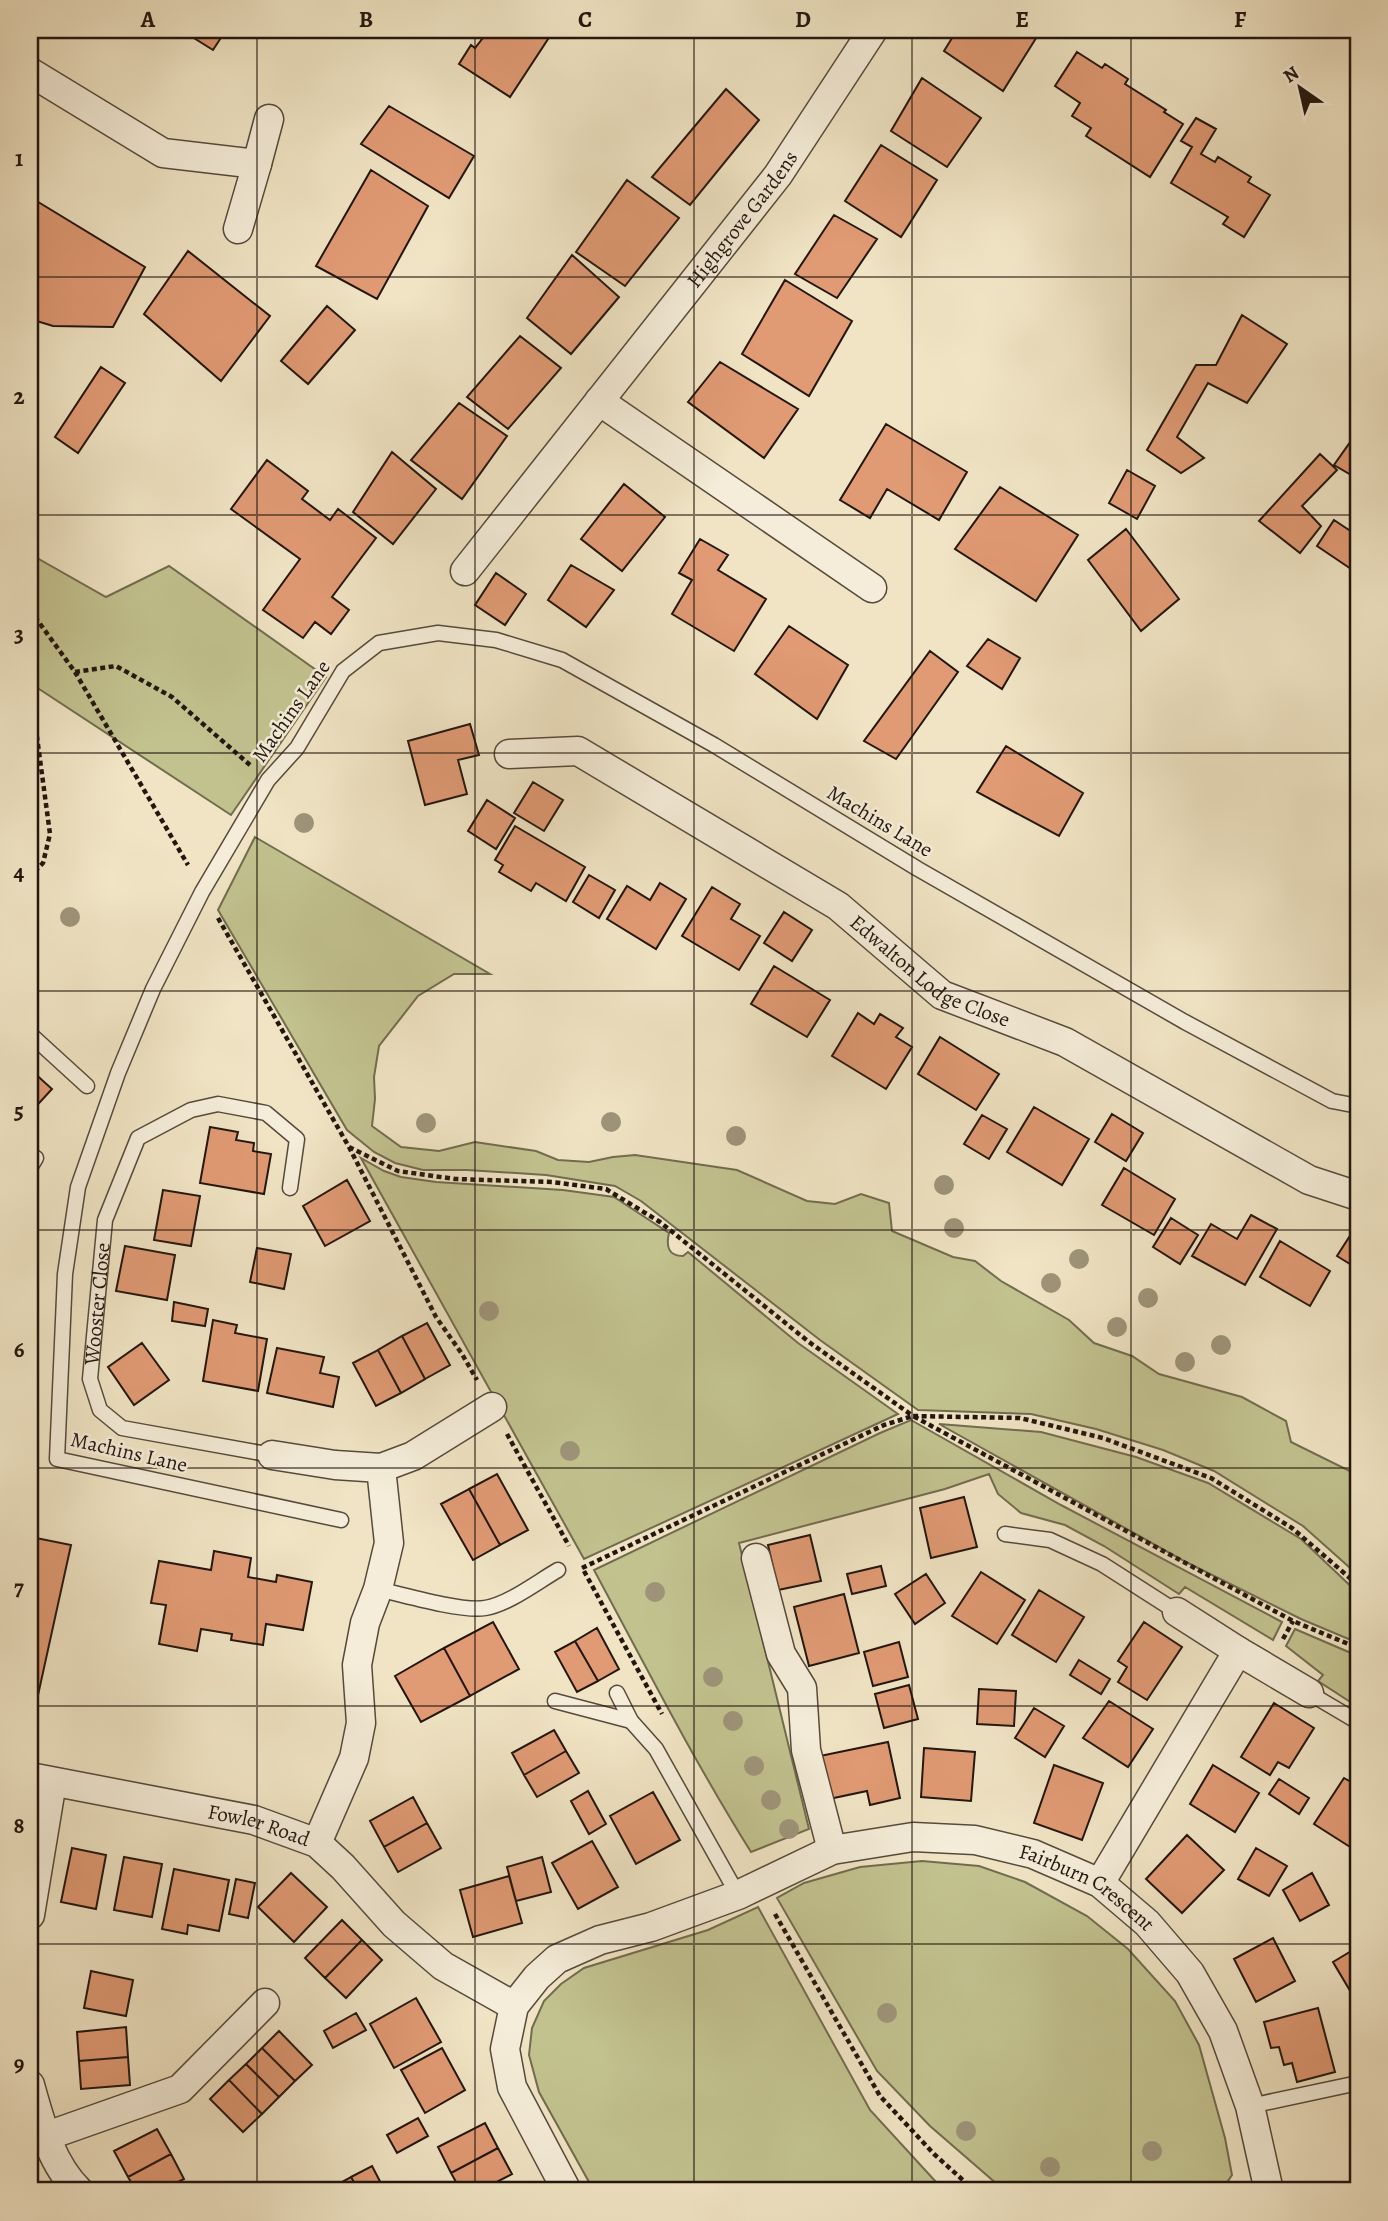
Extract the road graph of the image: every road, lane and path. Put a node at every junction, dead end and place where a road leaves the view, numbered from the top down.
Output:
1 (873, 30) edge
2 (30, 72) edge
3 (269, 118) dead end
4 (257, 164) junction
5 (238, 229) dead end
6 (599, 401) junction
7 (465, 571) dead end
8 (872, 587) dead end
9 (30, 610) edge
10 (75, 671) junction
11 (30, 685) edge
12 (509, 754) dead end
13 (268, 780) junction
14 (30, 876) edge
15 (202, 892) junction
16 (30, 1034) edge
17 (87, 1086) dead end
18 (1358, 1106) edge
19 (349, 1147) junction
20 (290, 1188) dead end
21 (1358, 1196) edge
22 (462, 1354) dead end
23 (492, 1407) dead end
24 (272, 1455) joint
25 (521, 1462) dead end
26 (381, 1468) junction
27 (716, 1504) dead end
28 (341, 1520) dead end
29 (555, 1523) dead end
30 (1005, 1534) dead end
31 (756, 1558) dead end
32 (582, 1568) dead end
33 (558, 1570) dead end
34 (1358, 1585) edge
35 (378, 1590) junction
36 (1177, 1612) joint
37 (1238, 1651) junction
38 (617, 1693) dead end
39 (1309, 1693) joint
40 (555, 1701) dead end
41 (631, 1721) junction
42 (1358, 1722) edge
43 (41, 1780) edge
44 (317, 1843) junction
45 (832, 1850) junction
46 (1100, 1883) junction
47 (748, 1890) junction
48 (30, 1914) edge
49 (265, 2003) dead end
50 (514, 2006) junction
51 (1358, 2083) edge
52 (30, 2085) edge
53 (1250, 2106) junction
54 (44, 2137) junction
55 (70, 2189) edge
56 (567, 2191) edge
57 (975, 2191) edge
58 (1269, 2191) edge

1 - 6 street, Highgrove Gardens
2 - 4 street
3 - 4 street
4 - 5 street
6 - 7 street, Highgrove Gardens
6 - 8 street
9 - 10 path
10 - 13 path
10 - 15 path
11 - 14 path
12 - 21 street, Edwalton Lodge Close
13 - 15 lane, Machins Lane
13 - 18 lane, Machins Lane
15 - 19 path
15 - 28 lane, Machins Lane
16 - 17 lane
19 - 22 path
19 - 34 path
20 - 24 lane, Wooster Close
23 - 26 street, Wooster Close
24 - 26 street, Wooster Close
25 - 29 path
26 - 35 street
27 - 32 path
30 - 36 lane
31 - 45 street
33 - 35 lane
35 - 44 street
36 - 37 street
37 - 39 street
37 - 46 street
38 - 41 lane
39 - 42 lane
40 - 41 lane
41 - 47 lane
43 - 44 street, Fowler Road
43 - 48 street
44 - 50 street, Fowler Road
45 - 46 street, Fairburn Crescent
45 - 47 street, Fairburn Crescent
46 - 53 street, Fairburn Crescent
47 - 50 street, Fairburn Crescent
47 - 57 path
49 - 54 street
50 - 56 street, Fairburn Crescent
51 - 53 lane
52 - 54 street
53 - 58 street, Fairburn Crescent
54 - 55 street

